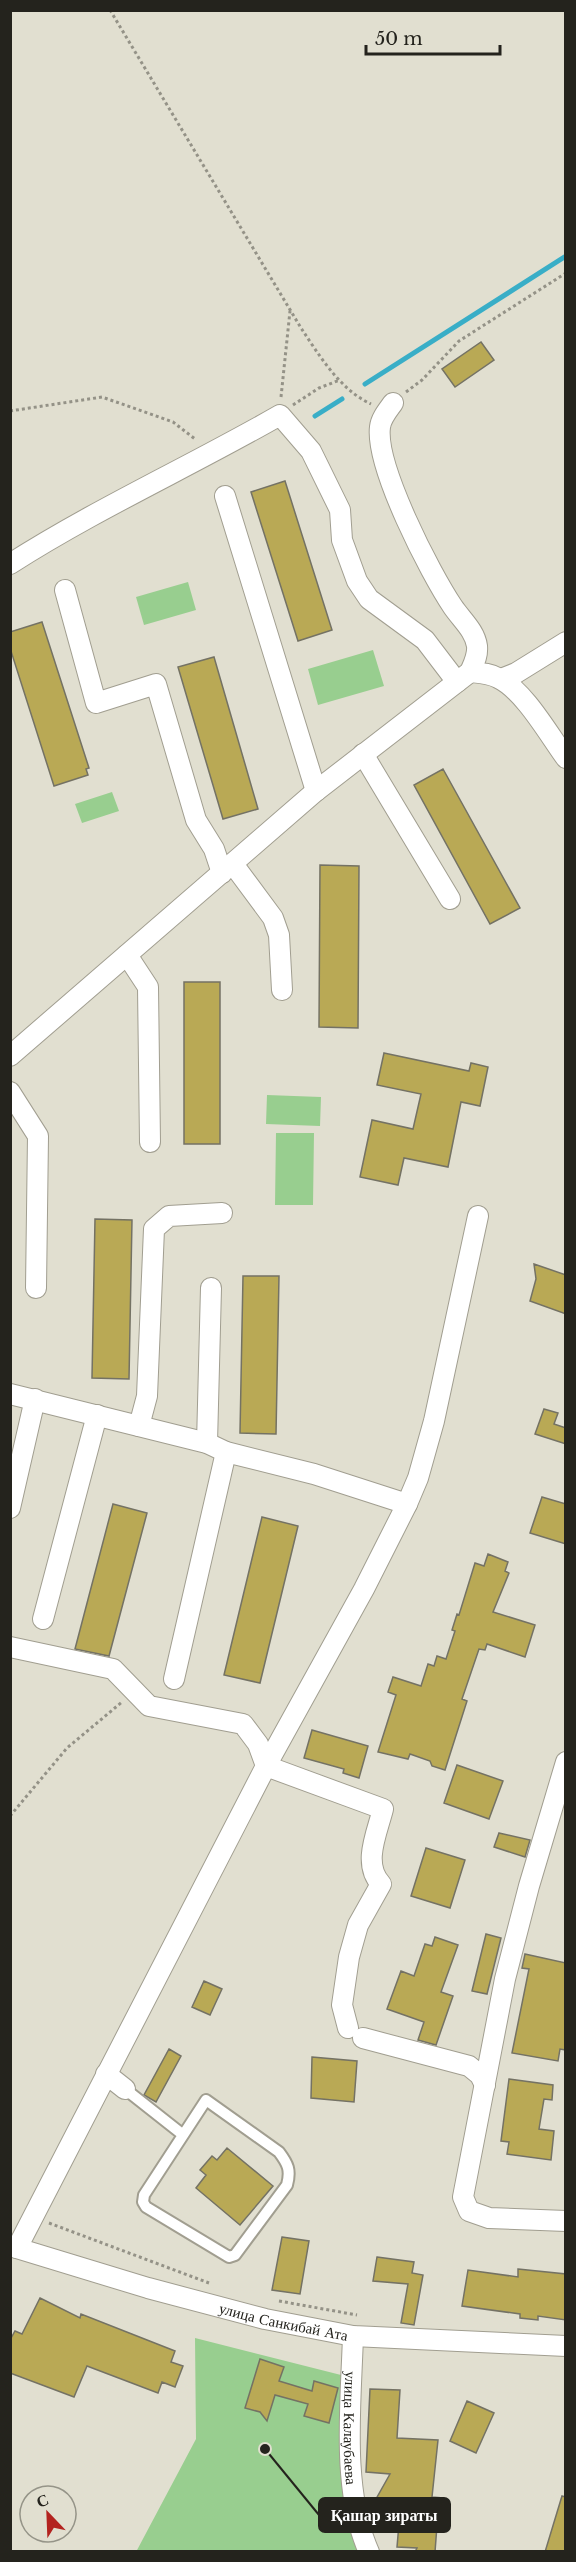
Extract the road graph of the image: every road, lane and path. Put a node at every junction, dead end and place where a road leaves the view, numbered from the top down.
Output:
1 (110, 10) edge
2 (566, 273) edge
3 (290, 309) junction
4 (341, 380) junction
5 (362, 400) dead end
6 (393, 403) joint
7 (10, 411) edge
8 (280, 415) junction
9 (213, 453) junction
10 (225, 496) dead end
11 (10, 564) edge
12 (65, 590) dead end
13 (566, 642) edge
14 (464, 677) junction
15 (501, 679) junction
16 (363, 754) junction
17 (566, 758) edge
18 (316, 791) junction
19 (228, 869) junction
20 (450, 899) dead end
21 (127, 955) junction
22 (282, 990) dead end
23 (10, 1056) edge
24 (10, 1092) edge
25 (150, 1142) dead end
26 (222, 1213) dead end
27 (478, 1216) dead end
28 (36, 1288) dead end
29 (211, 1288) dead end
30 (10, 1394) edge
31 (35, 1399) junction
32 (97, 1415) junction
33 (139, 1426) junction
34 (207, 1443) junction
35 (226, 1452) junction
36 (407, 1504) junction
37 (10, 1508) edge
38 (43, 1619) dead end
39 (10, 1647) edge
40 (174, 1679) dead end
41 (135, 1691) junction
42 (566, 1762) edge
43 (266, 1766) junction
44 (10, 1816) edge
45 (106, 2074) junction
46 (485, 2085) junction
47 (125, 2089) joint
48 (182, 2134) junction
49 (33, 2217) junction
50 (566, 2221) edge
51 (14, 2247) edge
52 (211, 2284) dead end
53 (278, 2301) dead end
54 (357, 2315) dead end
55 (353, 2336) junction
56 (566, 2346) edge
57 (369, 2552) edge

1 - 3 path
2 - 6 path
3 - 4 path
3 - 8 path
4 - 5 path
4 - 8 path
6 - 14 street
7 - 9 path
8 - 9 street
8 - 14 street
9 - 11 street
10 - 18 street
12 - 19 street
13 - 15 street
14 - 15 street
14 - 16 street
15 - 17 street
16 - 18 street
16 - 20 street
18 - 19 street
19 - 21 street
19 - 22 street
21 - 23 street
21 - 25 street
24 - 28 street
26 - 33 street
27 - 36 street
29 - 34 street
30 - 31 street
31 - 32 street
31 - 37 street
32 - 33 street
32 - 38 street
33 - 34 street
34 - 35 street
35 - 36 street
35 - 40 street
36 - 43 street
39 - 41 street
41 - 43 street
41 - 44 path
42 - 46 street
43 - 45 street
43 - 46 street
45 - 47 street
45 - 49 street
46 - 50 street
47 - 48 lane
48 - 48 lane
49 - 51 street
49 - 52 path
51 - 55 street, улица Санкибай Ата
53 - 54 path
55 - 56 street, улица Санкибай Ата
55 - 57 street, улица Калаубаева

